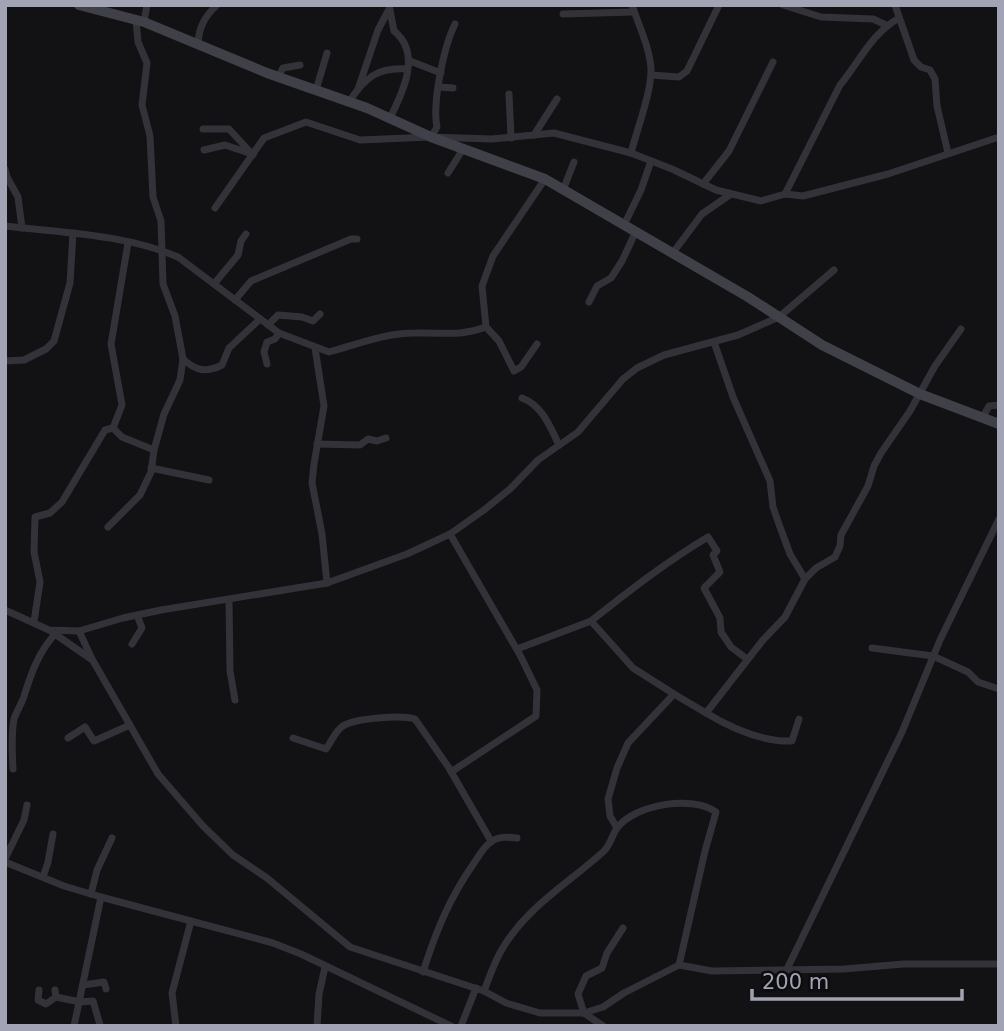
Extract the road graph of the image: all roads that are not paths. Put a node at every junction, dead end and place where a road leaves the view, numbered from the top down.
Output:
1 (79, 5) edge
2 (146, 5) edge
3 (217, 5) edge
4 (719, 5) edge
5 (783, 5) edge
6 (895, 5) edge
7 (389, 8) edge
8 (633, 8) edge
9 (563, 13) dead end
10 (899, 18) junction
11 (140, 21) junction
12 (455, 24) dead end
13 (886, 25) junction
14 (198, 43) junction
15 (327, 53) dead end
16 (773, 62) dead end
17 (300, 65) dead end
18 (409, 65) junction
19 (441, 73) junction
20 (651, 75) junction
21 (278, 77) junction
22 (439, 87) junction
23 (453, 88) dead end
24 (358, 89) junction
25 (316, 90) junction
26 (509, 94) dead end
27 (557, 99) dead end
28 (349, 102) junction
29 (390, 118) junction
30 (204, 129) dead end
31 (534, 135) junction
32 (431, 137) junction
33 (511, 138) junction
34 (999, 138) edge
35 (463, 149) junction
36 (204, 150) dead end
37 (631, 153) junction
38 (948, 153) junction
39 (253, 155) junction
40 (651, 160) junction
41 (574, 162) dead end
42 (5, 169) edge
43 (448, 173) dead end
44 (545, 180) junction
45 (703, 184) junction
46 (563, 190) junction
47 (731, 194) junction
48 (785, 194) junction
49 (215, 208) dead end
50 (624, 225) junction
51 (5, 226) edge
52 (22, 228) junction
53 (636, 232) junction
54 (73, 233) junction
55 (246, 234) dead end
56 (357, 239) dead end
57 (128, 243) junction
58 (162, 250) junction
59 (672, 254) junction
60 (834, 270) dead end
61 (214, 284) junction
62 (235, 300) junction
63 (589, 302) dead end
64 (320, 314) dead end
65 (779, 317) junction
66 (260, 319) junction
67 (268, 325) junction
68 (486, 327) junction
69 (961, 329) dead end
70 (279, 333) junction
71 (715, 342) junction
72 (537, 344) dead end
73 (316, 348) junction
74 (183, 359) junction
75 (5, 361) edge
76 (267, 364) dead end
77 (919, 394) junction
78 (522, 398) dead end
79 (999, 405) edge
80 (983, 417) junction
81 (999, 424) edge
82 (113, 428) junction
83 (386, 438) dead end
84 (317, 444) junction
85 (559, 444) junction
86 (154, 450) junction
87 (151, 468) junction
88 (209, 480) dead end
89 (999, 519) edge
90 (108, 527) dead end
91 (450, 534) junction
92 (805, 579) junction
93 (327, 583) junction
94 (229, 600) junction
95 (5, 610) edge
96 (137, 615) junction
97 (591, 621) junction
98 (34, 622) junction
99 (79, 631) junction
100 (52, 632) junction
101 (132, 643) dead end
102 (872, 648) dead end
103 (516, 649) junction
104 (933, 656) junction
105 (92, 659) junction
106 (747, 659) junction
107 (999, 689) edge
108 (674, 694) junction
109 (235, 700) dead end
110 (706, 713) junction
111 (799, 719) dead end
112 (130, 725) junction
113 (68, 738) dead end
114 (293, 738) dead end
115 (13, 769) dead end
116 (452, 772) junction
117 (27, 805) dead end
118 (617, 828) junction
119 (53, 834) dead end
120 (112, 838) dead end
121 (517, 838) dead end
122 (491, 841) junction
123 (5, 860) edge
124 (43, 877) junction
125 (91, 894) junction
126 (101, 897) junction
127 (191, 921) junction
128 (623, 928) dead end
129 (999, 964) edge
130 (679, 965) junction
131 (325, 967) junction
132 (787, 970) junction
133 (423, 972) junction
134 (83, 985) junction
135 (475, 988) junction
136 (106, 989) dead end
137 (39, 990) dead end
138 (484, 991) junction
139 (80, 1002) junction
140 (584, 1013) junction
141 (100, 1025) edge
142 (74, 1026) edge
143 (176, 1026) edge
144 (317, 1026) edge
145 (451, 1026) edge
146 (461, 1026) edge
147 (603, 1026) edge

1 - 11 street
2 - 11 street
3 - 14 street
4 - 20 street
5 - 13 street
6 - 10 street
7 - 18 street
7 - 24 street
8 - 9 street
8 - 20 street
10 - 13 street
10 - 38 street
11 - 14 street
11 - 58 street
12 - 19 street
13 - 48 street
14 - 21 street
15 - 25 street
16 - 45 street
17 - 21 street
18 - 19 street
18 - 24 street
18 - 29 street
19 - 22 street
20 - 37 street
21 - 25 street
22 - 23 street
22 - 32 street
24 - 28 street
25 - 28 street
26 - 33 street
27 - 31 street
28 - 29 street
29 - 32 street
30 - 39 street
31 - 33 street
31 - 37 street
32 - 33 street
32 - 35 street
32 - 39 street
34 - 38 street
35 - 43 street
35 - 44 street
36 - 39 street
37 - 40 street
38 - 48 street
39 - 49 street
40 - 45 street
40 - 50 street
41 - 46 street
42 - 52 street
44 - 46 street
44 - 68 street
45 - 47 street
46 - 50 street
47 - 48 street
47 - 59 street
50 - 53 street
51 - 52 street
52 - 54 street
53 - 59 street
53 - 63 street
54 - 57 street
54 - 75 street
55 - 61 street
56 - 62 street
57 - 58 street
57 - 82 street
58 - 61 street
58 - 74 street
59 - 65 street
60 - 65 street
61 - 62 street
62 - 66 street
64 - 67 street
65 - 71 street
65 - 77 street
66 - 67 street
66 - 74 street
67 - 70 street
68 - 72 street
68 - 73 street
69 - 77 street
70 - 73 street
70 - 76 street
71 - 85 street
71 - 92 street
73 - 84 street
74 - 86 street
77 - 80 street
77 - 92 street
78 - 85 street
79 - 80 street
80 - 81 street
82 - 86 street
82 - 98 street
83 - 84 street
84 - 93 street
85 - 91 street
86 - 87 street
87 - 88 street
87 - 90 street
89 - 104 street
91 - 93 street
91 - 103 street
92 - 106 street
93 - 94 street
94 - 96 street
94 - 109 street
95 - 98 street
96 - 99 street
96 - 101 street
97 - 103 street
97 - 106 street
97 - 108 street
98 - 100 street
99 - 100 street
99 - 105 street
100 - 105 street
100 - 115 street
102 - 104 street
103 - 116 street
104 - 107 street
104 - 132 street
105 - 112 street
106 - 110 street
108 - 110 street
108 - 118 street
110 - 111 street
112 - 113 street
112 - 133 street
114 - 116 street
116 - 122 street
117 - 123 street
118 - 130 street
118 - 138 street
119 - 124 street
120 - 125 street
121 - 122 street
122 - 133 street
123 - 124 street
124 - 125 street
125 - 126 street
126 - 127 street
126 - 134 street
127 - 131 street
127 - 143 street
128 - 140 street
129 - 132 street
130 - 132 street
130 - 140 street
131 - 144 street
131 - 145 street
133 - 135 street
134 - 136 street
134 - 139 street
135 - 138 street
135 - 146 street
137 - 139 street
138 - 140 street
139 - 141 street
139 - 142 street
140 - 147 street

